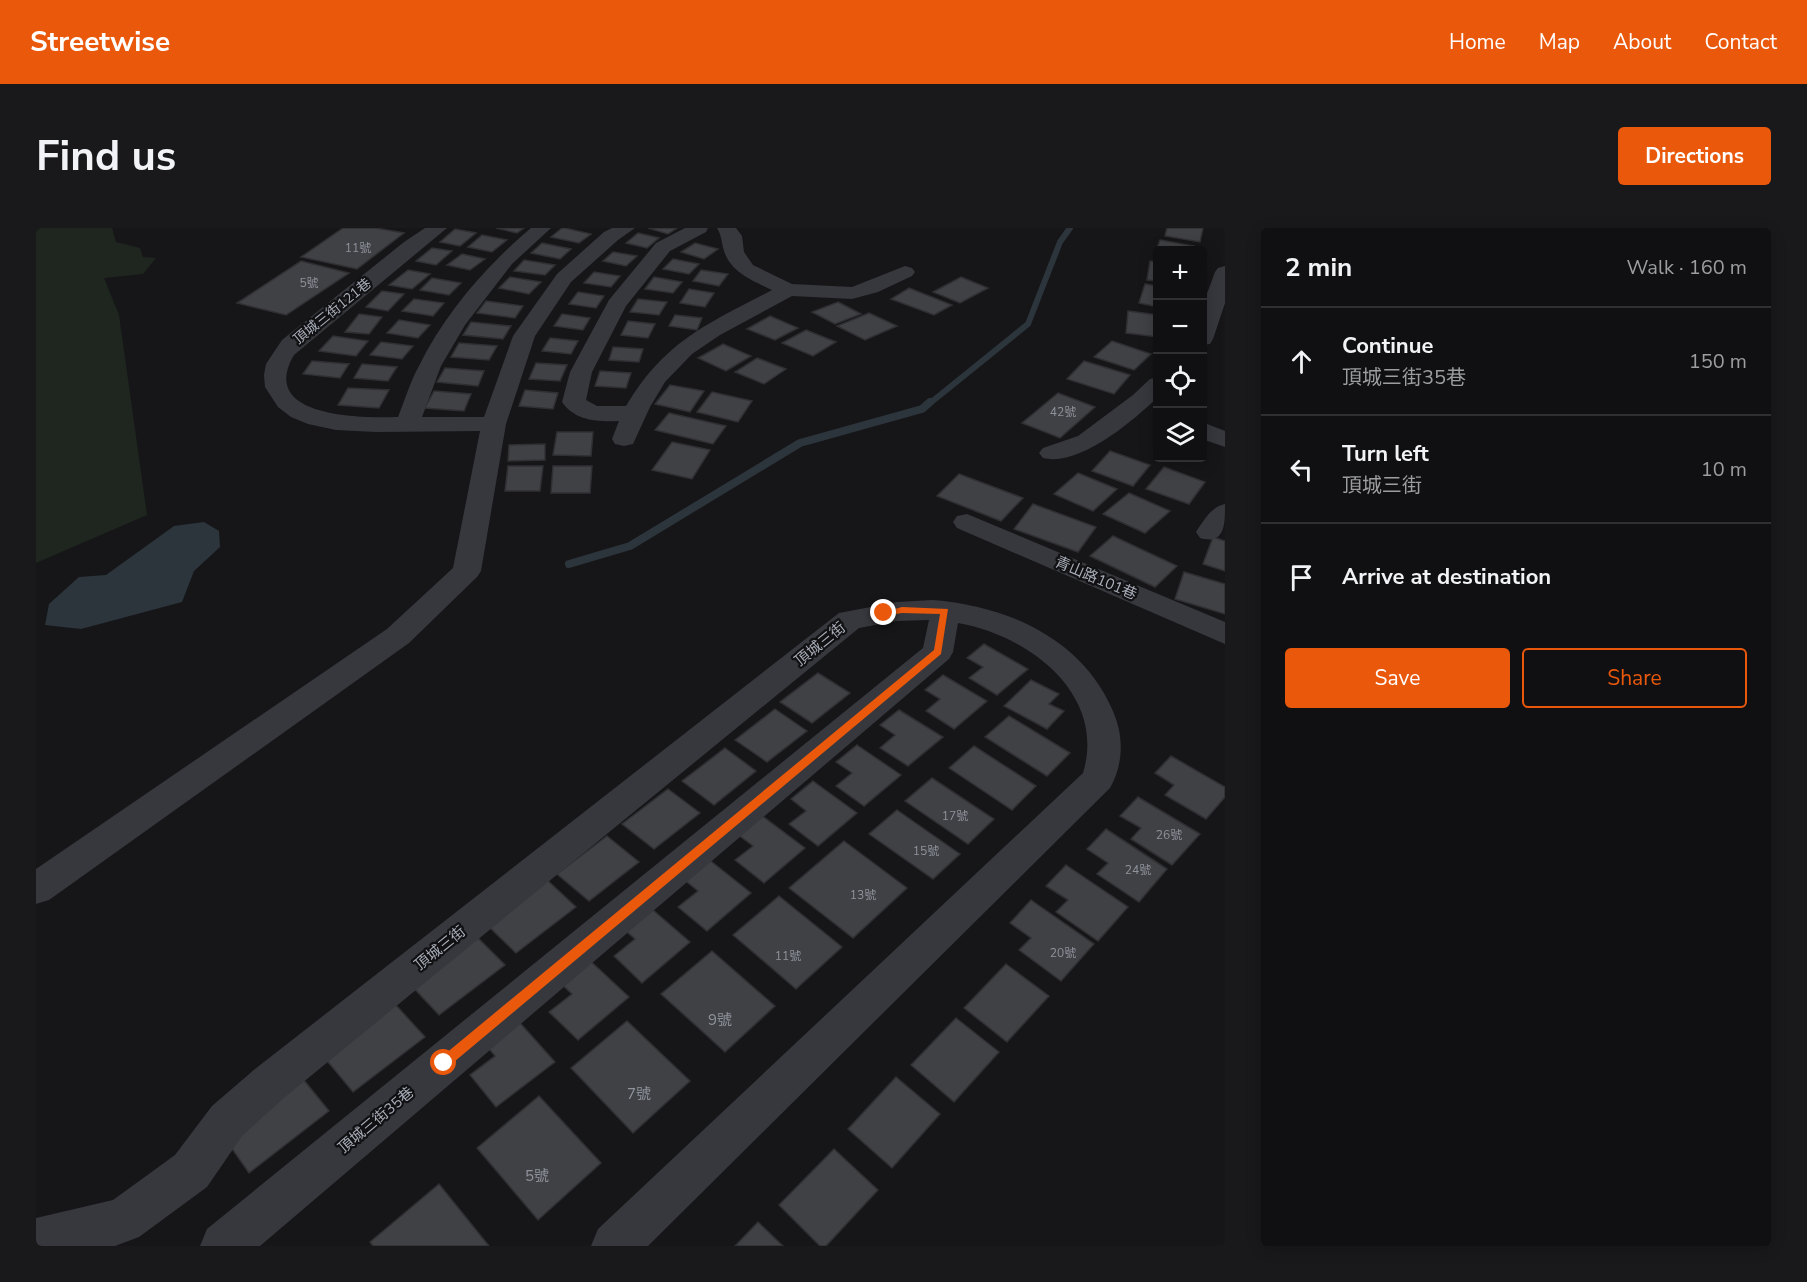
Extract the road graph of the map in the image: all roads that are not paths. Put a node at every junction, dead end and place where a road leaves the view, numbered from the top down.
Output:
1 (438, 228) edge
2 (542, 228) edge
3 (626, 228) edge
4 (699, 228) edge
5 (726, 228) edge
6 (905, 272) dead end
7 (1225, 273) edge
8 (788, 290) junction
9 (1207, 327) edge
10 (1152, 397) edge
11 (634, 413) junction
12 (407, 424) junction
13 (494, 424) junction
14 (1207, 431) edge
15 (624, 439) dead end
16 (1225, 440) edge
17 (1052, 453) dead end
18 (967, 522) dead end
19 (945, 611) junction
20 (1225, 634) edge
21 (36, 890) edge
22 (36, 1242) edge
23 (224, 1246) edge
24 (615, 1246) edge

1 - 12 lane, 頂城三街121巷
2 - 12 lane
3 - 13 lane
4 - 11 lane
5 - 8 lane
6 - 8 lane
7 - 9 lane
8 - 11 lane
10 - 17 lane
11 - 15 lane
12 - 13 lane, 頂城三街121巷
13 - 21 lane
14 - 16 lane
18 - 20 lane, 青山路101巷
19 - 22 lane, 頂城三街
19 - 23 lane, 頂城三街35巷
19 - 24 lane, 頂城三街

